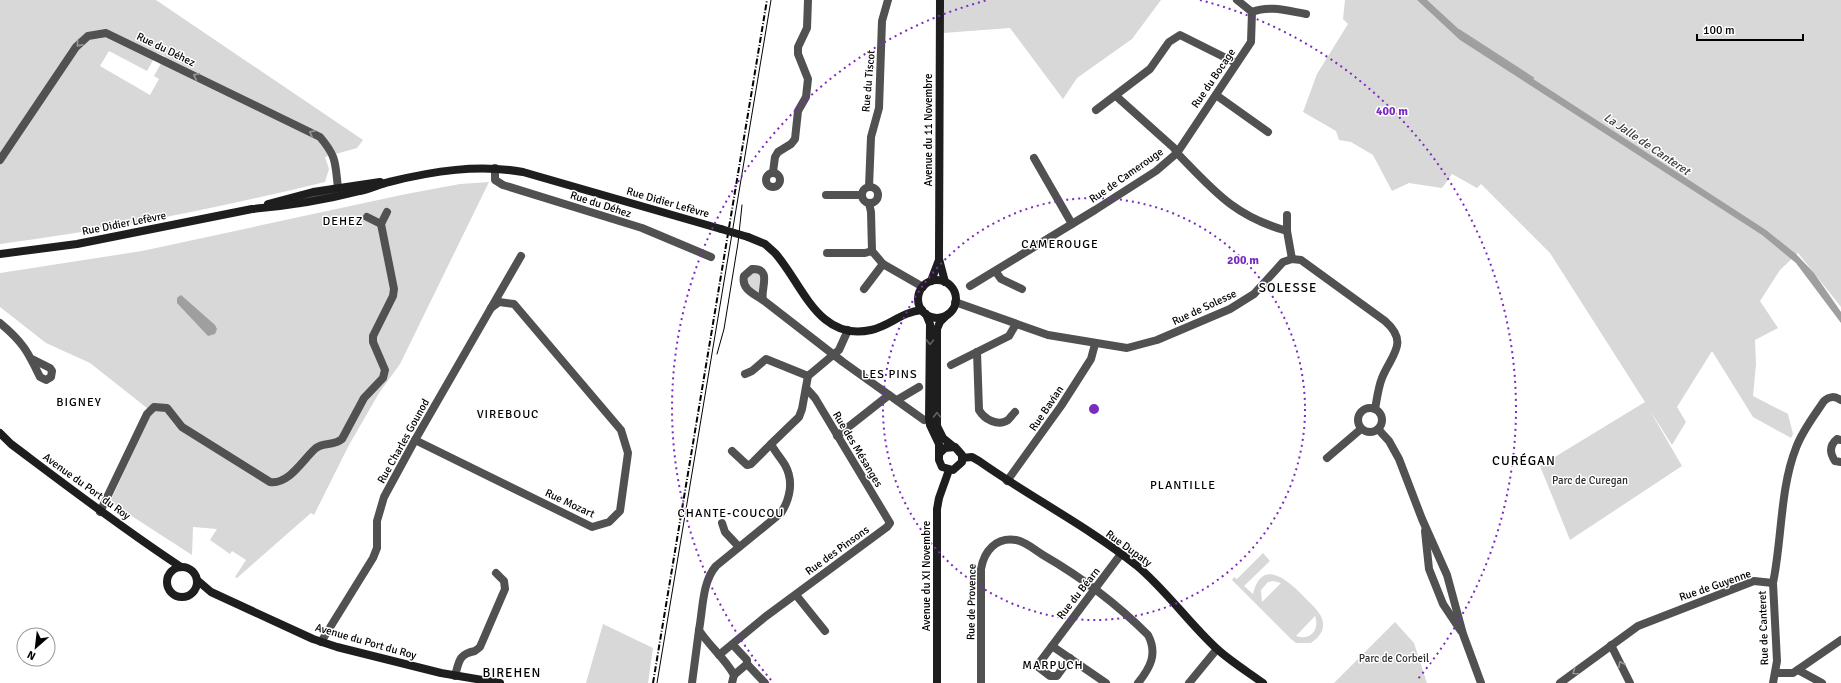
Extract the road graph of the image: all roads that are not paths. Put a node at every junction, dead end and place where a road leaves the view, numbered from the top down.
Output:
1 (808, 0) edge
2 (888, 0) edge
3 (940, 0) edge
4 (1237, 0) edge
5 (1252, 12) junction
6 (1306, 14) dead end
7 (1236, 63) junction
8 (1216, 95) junction
9 (1116, 96) junction
10 (1096, 110) dead end
11 (1268, 132) dead end
12 (1177, 153) junction
13 (1034, 158) dead end
14 (0, 160) edge
15 (495, 168) junction
16 (773, 172) dead end
17 (389, 182) junction
18 (870, 187) junction
19 (338, 188) junction
20 (826, 195) dead end
21 (862, 195) junction
22 (300, 203) junction
23 (869, 203) junction
24 (252, 209) junction
25 (387, 212) dead end
26 (1287, 214) dead end
27 (367, 217) dead end
28 (381, 224) junction
29 (1072, 224) junction
30 (1287, 231) junction
31 (872, 252) junction
32 (827, 253) dead end
33 (0, 254) edge
34 (521, 256) dead end
35 (711, 258) dead end
36 (939, 259) junction
37 (1292, 259) junction
38 (883, 264) junction
39 (996, 272) junction
40 (931, 281) junction
41 (945, 282) junction
42 (970, 286) dead end
43 (923, 287) junction
44 (864, 289) dead end
45 (1022, 289) dead end
46 (918, 298) junction
47 (764, 300) dead end
48 (956, 302) junction
49 (491, 308) junction
50 (924, 312) junction
51 (947, 315) junction
52 (900, 316) junction
53 (0, 324) edge
54 (1016, 324) junction
55 (848, 330) junction
56 (1095, 344) junction
57 (977, 352) junction
58 (834, 354) junction
59 (32, 359) dead end
60 (951, 364) dead end
61 (745, 374) dead end
62 (808, 376) junction
63 (919, 387) dead end
64 (806, 388) junction
65 (889, 395) junction
66 (897, 400) junction
67 (1841, 400) edge
68 (1375, 409) junction
69 (1015, 412) dead end
70 (924, 420) dead end
71 (1378, 428) junction
72 (1361, 429) junction
73 (0, 433) edge
74 (837, 436) junction
75 (415, 440) junction
76 (1841, 440) edge
77 (771, 444) junction
78 (955, 447) junction
79 (732, 451) dead end
80 (940, 453) junction
81 (962, 458) junction
82 (1327, 458) dead end
83 (1841, 462) edge
84 (949, 470) junction
85 (1007, 481) junction
86 (100, 512) junction
87 (1422, 519) junction
88 (722, 523) dead end
89 (890, 523) joint
90 (739, 547) junction
91 (1121, 554) junction
92 (1438, 555) junction
93 (162, 556) junction
94 (1427, 559) junction
95 (181, 567) junction
96 (496, 573) dead end
97 (170, 574) junction
98 (197, 580) junction
99 (1773, 583) junction
100 (1093, 588) junction
101 (211, 592) junction
102 (191, 594) junction
103 (796, 594) junction
104 (1453, 594) junction
105 (1440, 597) junction
106 (699, 630) junction
107 (824, 632) dead end
108 (1463, 634) junction
109 (1841, 640) edge
110 (321, 642) junction
111 (733, 645) junction
112 (1611, 645) junction
113 (1052, 646) junction
114 (1217, 649) junction
115 (719, 655) junction
116 (1070, 658) junction
117 (747, 664) junction
118 (1798, 670) junction
119 (1776, 673) junction
120 (455, 676) junction
121 (733, 679) edge
122 (500, 683) edge
123 (692, 683) edge
124 (765, 683) edge
125 (936, 683) edge
126 (981, 683) edge
127 (1106, 683) edge
128 (1138, 683) edge
129 (1189, 683) edge
130 (1263, 683) edge
131 (1481, 683) edge
132 (1560, 683) edge
133 (1630, 683) edge
134 (1773, 683) edge
135 (1822, 683) edge

1 - 16 street
2 - 18 street, Rue du Tiscot
3 - 36 main road, Avenue du 11 Novembre
4 - 5 street
5 - 6 street
5 - 7 street, Rue du Bocage
7 - 8 street, Rue du Bocage
7 - 9 street
8 - 11 street
8 - 12 street, Rue du Bocage
9 - 10 street
9 - 12 street
12 - 29 street, Rue de Camerouge
12 - 30 street, Rue de Camerouge
13 - 29 street
19 -> 14 street, Rue du Déhez
15 - 17 main road, Rue Didier Lefèvre
15 - 35 street, Rue du Déhez
15 - 55 main road, Rue Didier Lefèvre, bridge
17 - 19 main road, Rue Didier Lefèvre
17 - 22 main road, Rue Didier Lefèvre
18 - 21 street
18 - 23 street, Rue du Tiscot
19 - 22 street
19 - 24 main road, Rue Didier Lefèvre
20 - 21 street
21 - 23 street
22 - 24 main road, Rue Didier Lefèvre
23 - 31 street
24 - 33 main road, Rue Didier Lefèvre
25 - 28 street
26 - 30 street
27 - 28 street
28 - 86 street
29 - 39 street, Rue de Camerouge
30 - 37 street
31 - 32 street
31 - 38 street
34 - 49 street, Rue Charles Gounod
36 - 40 main road, Avenue du 11 Novembre
36 - 41 main road, Avenue du 11 Novembre
37 - 56 street, Rue de Solesse
37 - 68 street
38 - 43 street
38 - 44 street
39 - 42 street, Rue de Camerouge
39 - 45 street
40 - 41 main road
40 - 43 main road
41 - 48 main road
43 - 46 main road
46 - 50 main road
46 - 52 main road, Rue Didier Lefèvre
47 - 58 street
48 - 51 main road
48 - 54 street, Rue de Solesse
49 - 75 street, Rue Charles Gounod
49 - 75 street, Rue Mozart
50 - 51 main road
50 - 52 main road, Rue Didier Lefèvre
50 -> 80 main road
78 -> 51 main road
52 - 55 main road, Rue Didier Lefèvre
53 - 59 street
54 - 56 street, Rue de Solesse
54 - 57 street
55 - 58 street
56 - 85 street, Rue Bavian
57 - 60 street
57 - 69 street
58 - 62 street
58 - 65 street
61 - 62 street
62 - 64 street
63 - 66 street
64 - 74 street, Rue des Mésanges
64 - 77 street
65 - 66 street
65 - 74 street
66 - 70 street
67 - 99 street
68 - 71 street
68 - 72 street
71 - 72 street
71 - 87 street
72 - 82 street
73 - 86 main road, Avenue du Port du Roy
74 - 89 street, Rue des Mésanges
75 - 110 street, Rue Charles Gounod
76 - 83 street
77 - 79 street
77 - 90 street
78 - 80 main road
78 - 81 main road
80 - 84 main road
81 - 84 main road
81 - 85 main road, Rue Dupaty
84 - 125 main road, Avenue du XI Novembre
85 - 91 main road, Rue Dupaty
86 - 93 main road, Avenue du Port du Roy
87 - 92 street
87 - 94 street
88 - 90 street
89 - 103 street, Rue des Pinsons
90 - 106 street
91 - 100 street, Rue du Béarn
91 - 114 main road, Rue Dupaty
92 - 94 street
92 - 104 street
93 - 95 main road, Avenue du Port du Roy
93 - 97 main road, Avenue du Port du Roy
94 - 105 street
95 - 97 main road
95 - 98 main road, Avenue du Port du Roy
96 - 120 street
97 - 102 main road, Avenue du Port du Roy
98 - 101 main road, Avenue du Port du Roy
98 - 102 main road
99 - 112 street, Rue de Guyenne
99 - 119 street, Rue de Canteret
100 - 113 street, Rue du Béarn
100 - 126 street, Rue de Provence
100 - 128 street, Rue de Provence
101 - 102 main road, Avenue du Port du Roy
101 - 110 main road, Avenue du Port du Roy
103 - 107 street
103 - 111 street, Rue des Pinsons
104 - 105 street
104 - 108 street
105 - 108 street
106 - 115 street
106 - 123 street
108 - 131 street
109 - 118 street, Rue de Canteret
110 - 120 main road, Avenue du Port du Roy
111 - 115 street, Rue des Pinsons
111 - 117 street
112 -> 132 street, Rue de Guyenne
133 -> 112 street
113 - 116 street
113 - 116 street, Rue du Béarn
114 - 129 street
114 - 130 main road, Rue Dupaty
115 - 121 street
116 - 127 street
117 - 121 street
117 - 124 street
118 - 119 street, Rue de Canteret
118 - 135 street
119 - 134 street, Rue de Canteret
120 - 122 main road, Avenue du Port du Roy

